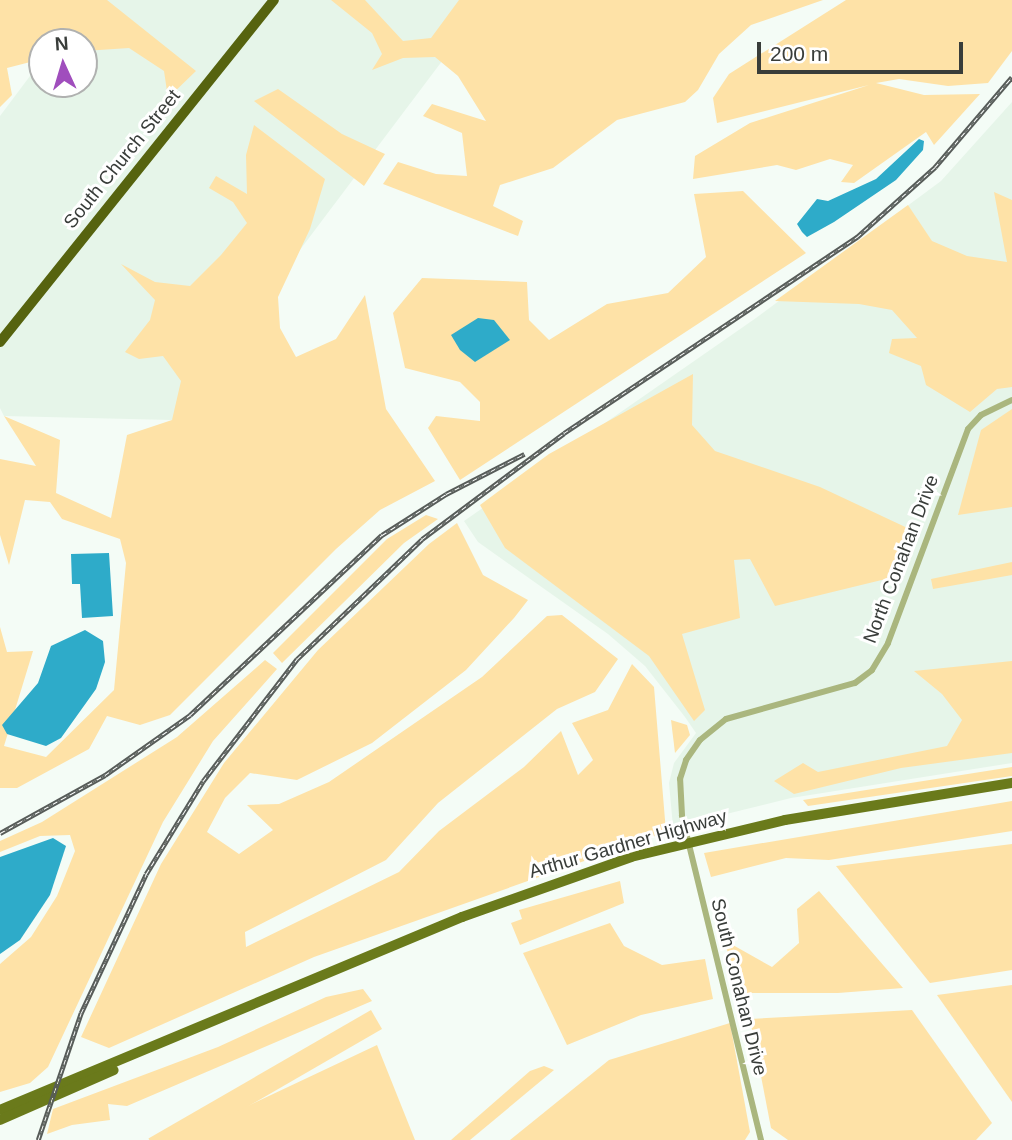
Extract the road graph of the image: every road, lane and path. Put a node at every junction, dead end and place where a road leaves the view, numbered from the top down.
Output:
1 (274, 0) edge
2 (0, 342) edge
3 (1012, 400) edge
4 (1012, 783) edge
5 (688, 841) junction
6 (270, 998) junction
7 (0, 1110) edge
8 (0, 1120) edge
9 (761, 1140) edge

1 - 2 highway, South Church Street
3 - 5 street, North Conahan Drive
4 - 5 main road, Arthur Gardner Highway
5 - 6 main road, Arthur Gardner Highway
5 - 9 street, South Conahan Drive
6 - 7 main road, Arthur Gardner Highway
6 - 8 main road, Arthur Gardner Highway

